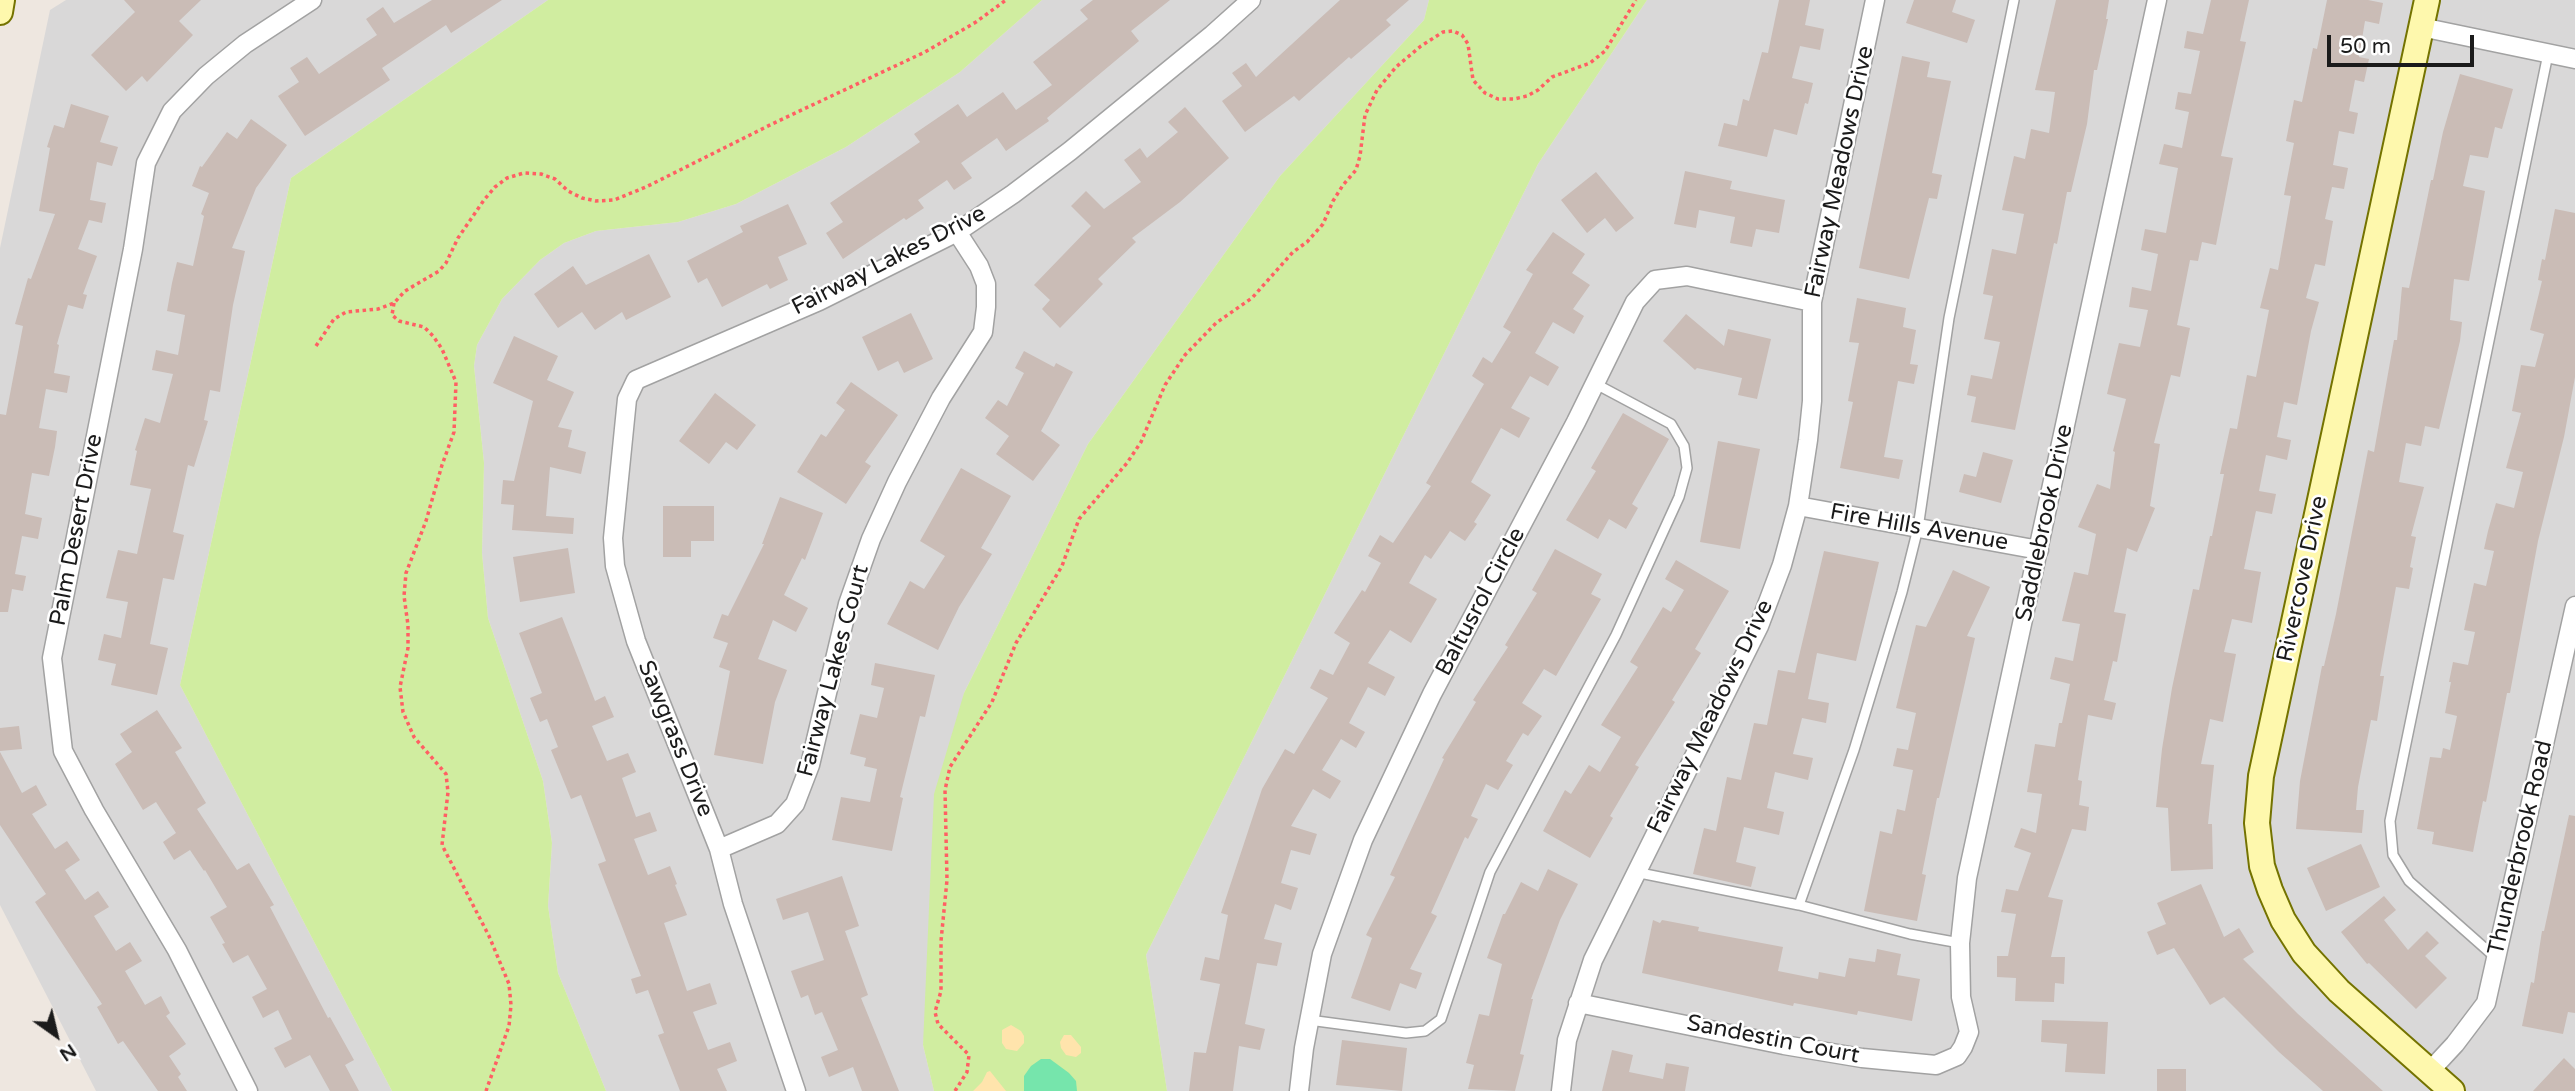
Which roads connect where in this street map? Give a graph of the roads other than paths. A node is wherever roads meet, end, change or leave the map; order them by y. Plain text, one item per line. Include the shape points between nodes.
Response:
1 (2, 0) edge
2 (312, 0) edge
3 (1251, 0) edge
4 (1875, 0) edge
5 (2014, 0) edge
6 (2157, 0) edge
7 (2427, 0) edge
8 (0, 12) edge
9 (2421, 27) junction
10 (2548, 54) junction
11 (2575, 59) edge
12 (957, 232) junction
13 (1812, 302) junction
14 (636, 380) joint
15 (1594, 383) junction
16 (1798, 506) junction
17 (1918, 528) junction
18 (2039, 550) junction
19 (2575, 606) edge
20 (719, 849) junction
21 (1635, 872) junction
22 (1800, 905) junction
23 (1960, 943) junction
24 (2496, 958) junction
25 (1578, 1003) junction
26 (1308, 1020) junction
27 (1963, 1047) joint
28 (2429, 1072) junction
29 (247, 1091) edge
30 (796, 1091) edge
31 (1299, 1091) edge
32 (1561, 1091) edge
33 (2452, 1091) edge

1 - 8 street
2 - 29 street, Palm Desert Drive via 206,76 172,111 146,163 52,658 63,751 177,950
3 - 12 street, Fairway Lakes Drive via 1070,151
4 - 13 street, Fairway Meadows Drive
5 - 17 lane via 1949,318
6 - 18 street, Saddlebrook Drive
7 - 9 street, Rivercove Drive
9 - 10 street
9 - 28 street, Rivercove Drive via 2261,776 2257,823 2270,890 2304,953
10 - 11 street
10 - 24 lane via 2390,821 2393,855 2409,881
12 - 14 street, Fairway Lakes Drive via 819,301
12 - 20 street, Fairway Lakes Court via 986,284 983,332 941,398 872,539 848,604 810,765 795,804 777,824
13 - 15 street, Baltusrol Circle via 1687,276 1655,280 1635,302
13 - 16 street, Fairway Meadows Drive via 1812,401
14 - 20 street, Sawgrass Drive via 627,399 613,538 615,566 636,640
15 - 26 street, Baltusrol Circle via 1432,694 1368,828 1331,925
15 - 26 lane via 1671,424 1684,446 1687,468 1673,510 1616,635 1490,872 1441,1019 1425,1031 1406,1033
16 - 17 street, Fire Hills Avenue
16 - 21 street, Fairway Meadows Drive via 1759,626
17 - 18 street, Fire Hills Avenue
17 - 22 lane via 1858,737
18 - 23 street, Saddlebrook Drive via 1968,878
19 - 24 street, Thunderbrook Road
20 - 30 street, Sawgrass Drive
21 - 22 lane
21 - 25 street, Fairway Meadows Drive
22 - 23 lane
23 - 27 street, Saddlebrook Drive via 1961,997 1969,1032
24 - 28 street, Thunderbrook Road via 2486,1003
25 - 27 street, Sandestin Court via 1862,1058 1936,1065 1957,1056
25 - 32 street, Fairway Meadows Drive via 1567,1040
26 - 31 street, Baltusrol Circle
28 - 33 street, Rivercove Drive

